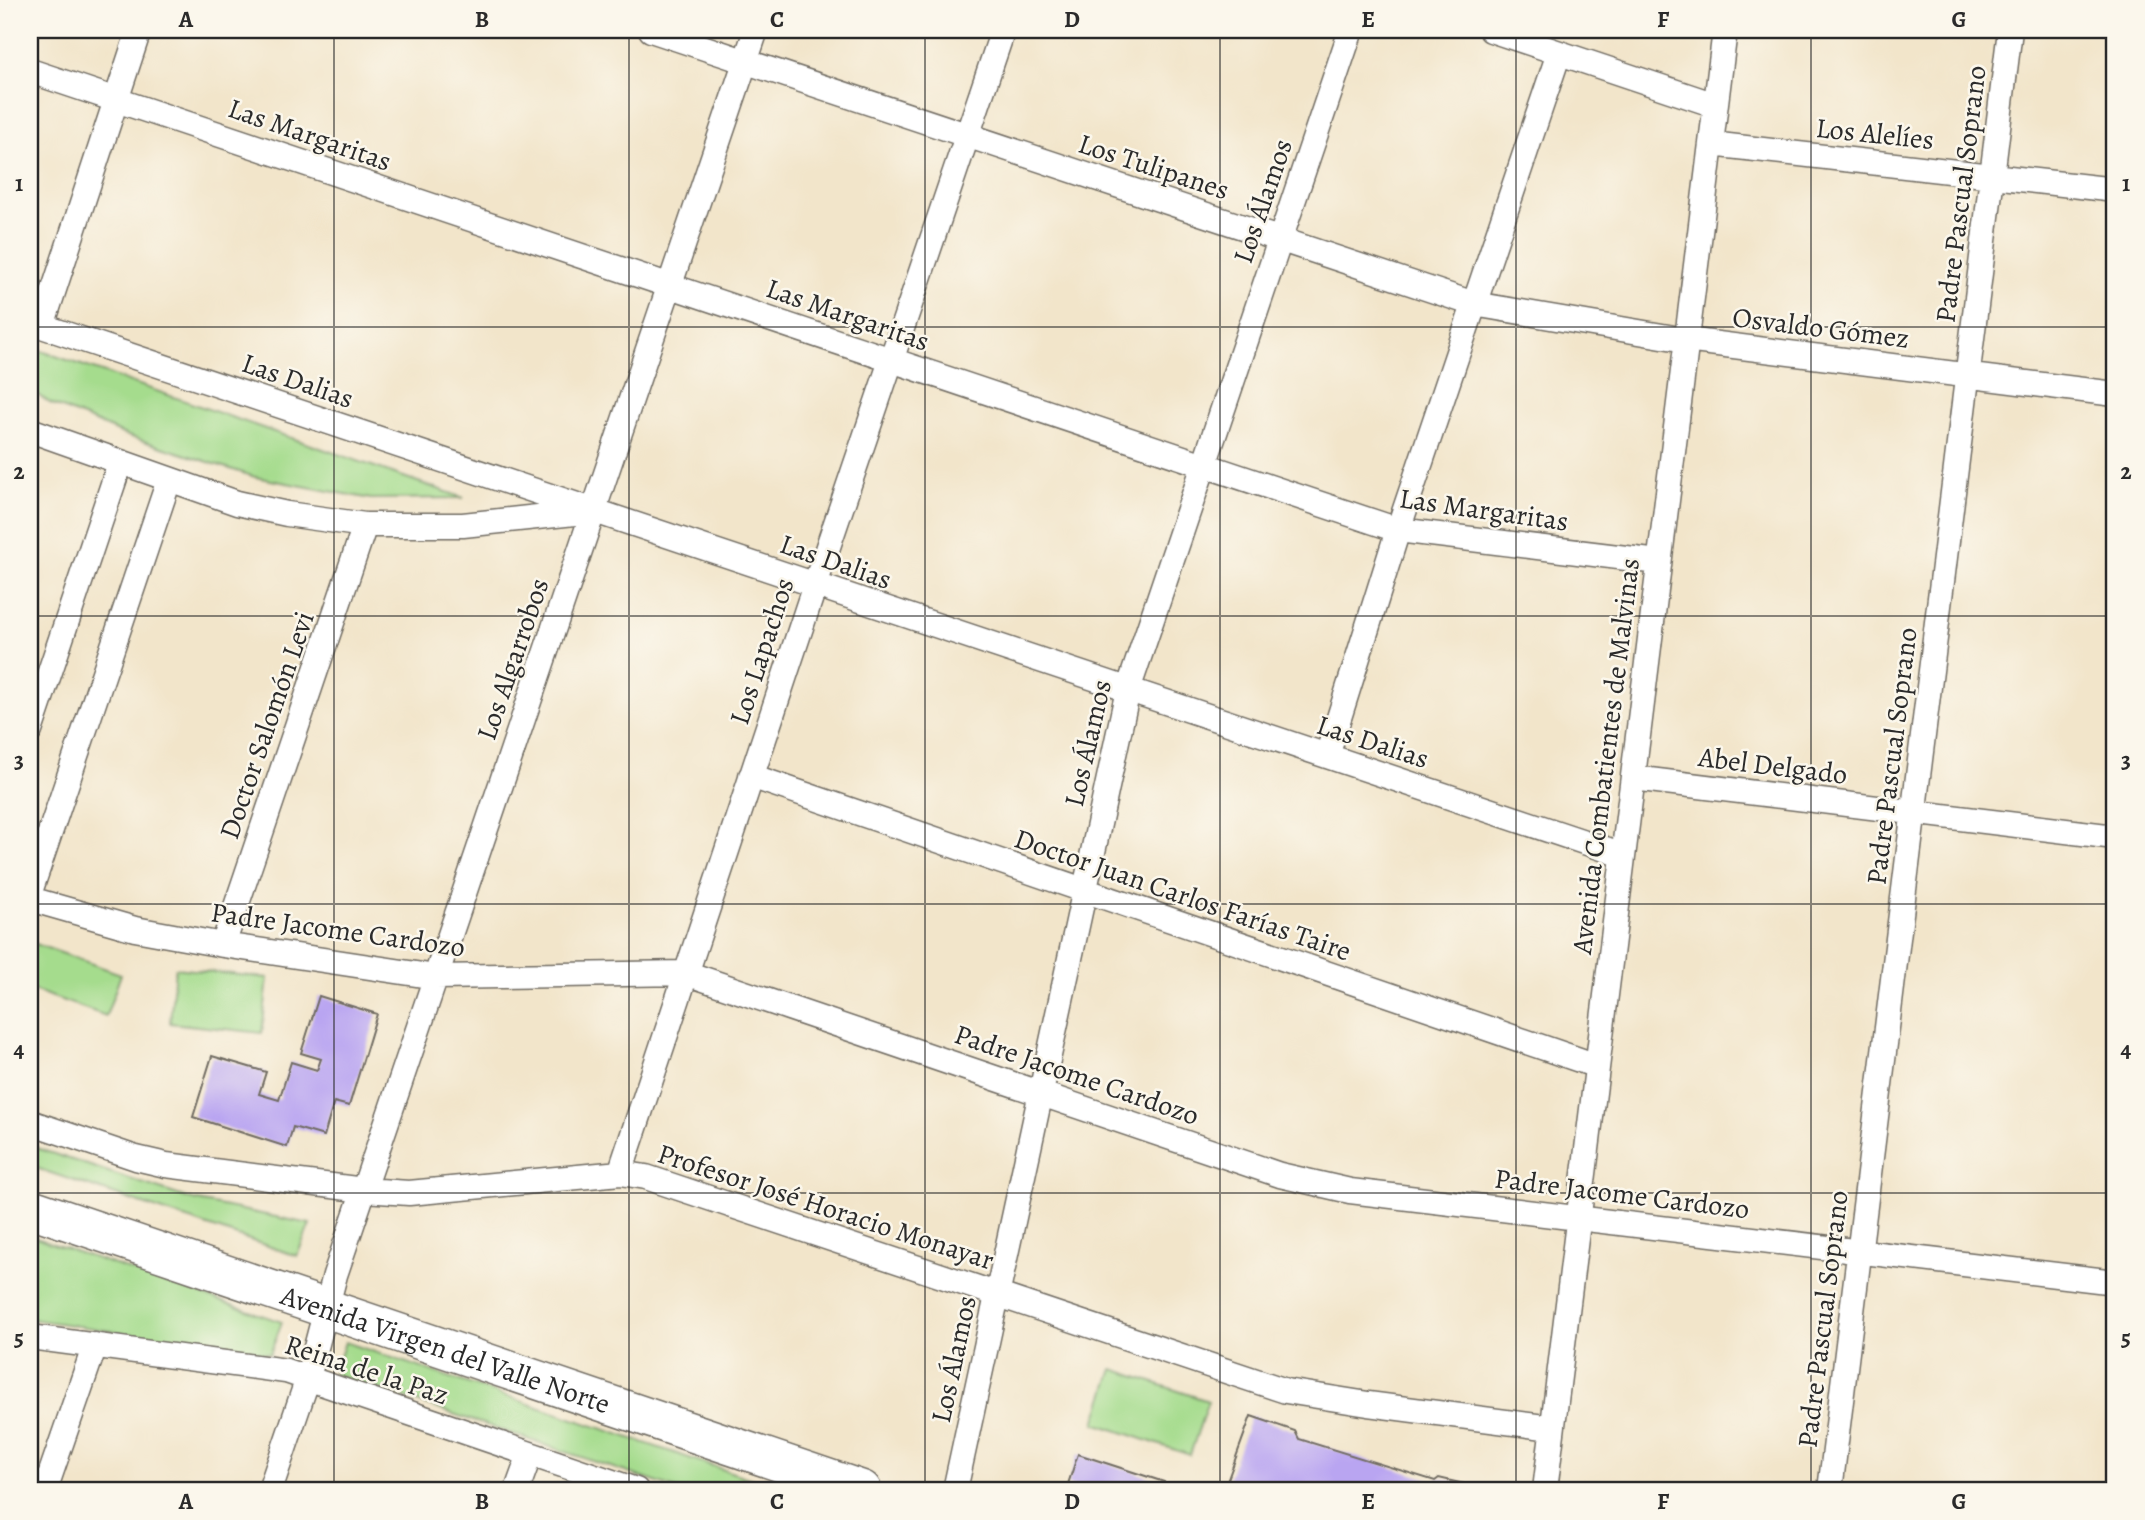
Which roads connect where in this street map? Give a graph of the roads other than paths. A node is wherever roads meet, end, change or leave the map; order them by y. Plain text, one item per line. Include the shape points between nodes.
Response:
1 (139, 30) edge
2 (651, 30) edge
3 (756, 30) edge
4 (1003, 30) edge
5 (1351, 30) edge
6 (1491, 30) edge
7 (1725, 30) edge
8 (2010, 30) edge
9 (1559, 52) junction
10 (745, 61) junction
11 (30, 71) edge
12 (116, 100) junction
13 (1716, 105) junction
14 (967, 135) junction
15 (1711, 145) junction
16 (1992, 175) junction
17 (2115, 190) edge
18 (1280, 239) junction
19 (670, 286) junction
20 (1474, 304) junction
21 (36, 323) edge
22 (1686, 341) junction
23 (891, 360) junction
24 (1968, 376) junction
25 (2115, 394) edge
26 (30, 430) edge
27 (120, 463) junction
28 (1204, 465) junction
29 (169, 480) junction
30 (593, 511) junction
31 (366, 525) junction
32 (1398, 530) junction
33 (1659, 562) junction
34 (815, 585) junction
35 (1128, 690) junction
36 (30, 731) edge
37 (1326, 757) junction
38 (751, 776) junction
39 (1633, 778) junction
40 (1914, 812) junction
41 (2115, 837) edge
42 (1623, 855) junction
43 (30, 892) edge
44 (1084, 892) junction
45 (30, 899) edge
46 (223, 945) junction
47 (686, 973) junction
48 (436, 977) junction
49 (1597, 1066) junction
50 (1041, 1093) junction
51 (30, 1122) edge
52 (620, 1173) junction
53 (364, 1190) junction
54 (30, 1208) edge
55 (1578, 1217) junction
56 (1860, 1251) junction
57 (2115, 1282) edge
58 (997, 1294) junction
59 (325, 1308) junction
60 (30, 1337) edge
61 (94, 1345) junction
62 (309, 1378) junction
63 (1552, 1428) junction
64 (530, 1454) junction
65 (45, 1490) edge
66 (270, 1490) edge
67 (517, 1490) edge
68 (636, 1490) edge
69 (862, 1490) edge
70 (955, 1490) edge
71 (1545, 1490) edge
72 (1830, 1490) edge

1 - 12 street
2 - 10 street, Los Tulipanes
3 - 10 street, Los Algarrobos
4 - 14 street, Los Lapachos
5 - 18 street, Los Álamos
6 - 9 street
7 - 13 street, Avenida Combatientes de Malvinas
8 - 16 street, Padre Pascual Soprano
9 - 13 street
9 - 20 street
10 - 14 street, Los Tulipanes
10 - 19 street, Los Algarrobos
11 - 12 street, Las Margaritas
12 - 19 street, Las Margaritas
12 - 21 street
13 - 15 street, Avenida Combatientes de Malvinas
14 - 18 street, Los Tulipanes
14 - 23 street, Los Lapachos
15 - 16 street, Los Alelíes
15 - 22 street, Avenida Combatientes de Malvinas
16 - 17 street, Los Alelíes
16 - 24 street, Padre Pascual Soprano
18 - 20 street, Los Tulipanes
18 - 28 street, Los Álamos
19 - 23 street, Las Margaritas
19 - 30 street, Los Algarrobos
20 - 22 street, Los Tulipanes
20 - 32 street
21 - 30 street, Las Dalias
22 - 24 street, Osvaldo Gómez
22 - 33 street, Avenida Combatientes de Malvinas
23 - 28 street, Las Margaritas
23 - 34 street, Los Lapachos
24 - 25 street, Osvaldo Gómez
24 - 40 street, Padre Pascual Soprano
26 - 27 street
27 - 29 street
27 - 36 street
28 - 32 street, Las Margaritas
28 - 35 street, Los Álamos
29 - 31 street via 237,503
29 - 43 street
30 - 31 street via 463,525
30 - 34 street, Las Dalias
30 - 48 street, Los Algarrobos
31 - 46 street, Doctor Salomón Levi
32 - 33 street, Las Margaritas
32 - 37 street
33 - 39 street, Avenida Combatientes de Malvinas
34 - 35 street, Las Dalias
34 - 38 street, Los Lapachos
35 - 37 street, Las Dalias
35 - 44 street, Los Álamos
37 - 42 street, Las Dalias
38 - 44 street, Doctor Juan Carlos Farías Taire
38 - 47 street, Los Lapachos
39 - 40 street, Abel Delgado
39 - 42 street, Avenida Combatientes de Malvinas
40 - 41 street, Abel Delgado
40 - 56 street, Padre Pascual Soprano
42 - 49 street, Avenida Combatientes de Malvinas
44 - 49 street, Doctor Juan Carlos Farías Taire
44 - 50 street, Los Álamos
45 - 46 street, Padre Jacome Cardozo via 135,929
46 - 48 street, Padre Jacome Cardozo
47 - 48 street, Padre Jacome Cardozo
47 - 50 street, Padre Jacome Cardozo
47 - 52 street, Los Lapachos
48 - 53 street, Los Algarrobos
49 - 55 street, Avenida Combatientes de Malvinas
50 - 55 street, Padre Jacome Cardozo via 1280,1175 1350,1191
50 - 58 street, Los Álamos
51 - 53 street, Profesor José Horacio Monayar via 166,1165
52 - 53 street, Profesor José Horacio Monayar via 410,1193
52 - 58 street, Profesor José Horacio Monayar via 646,1177
53 - 59 street, Los Algarrobos
54 - 59 main road, Avenida Virgen del Valle Norte
55 - 56 street, Padre Jacome Cardozo
55 - 63 street, Avenida Combatientes de Malvinas
56 - 57 street, Padre Jacome Cardozo
56 - 72 street, Padre Pascual Soprano
58 - 63 street, Profesor José Horacio Monayar via 1286,1391
58 - 70 street, Los Álamos
59 - 62 street, Los Algarrobos
59 - 69 main road, Avenida Virgen del Valle Norte
60 - 61 street, Reina de la Paz
61 - 62 street, Reina de la Paz
61 - 65 street
62 - 64 street, Reina de la Paz
62 - 66 street, Los Algarrobos
63 - 71 street, Avenida Combatientes de Malvinas
64 - 67 street
64 - 68 street, Reina de la Paz

